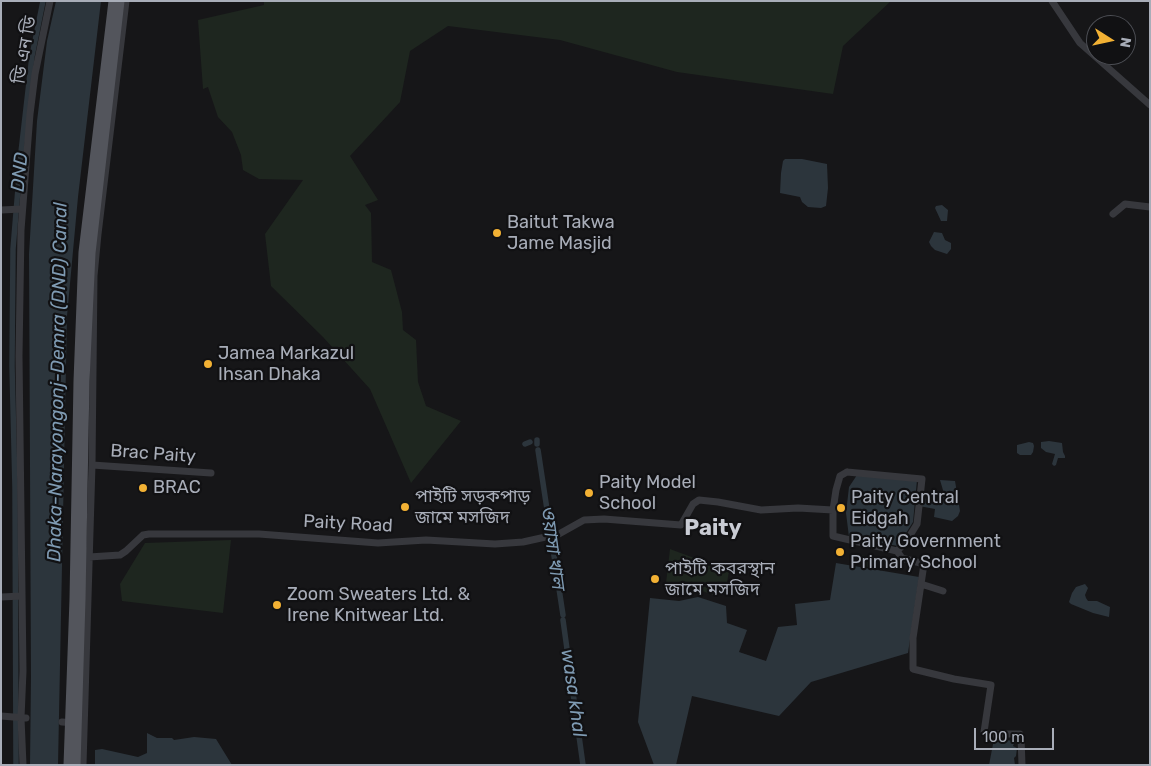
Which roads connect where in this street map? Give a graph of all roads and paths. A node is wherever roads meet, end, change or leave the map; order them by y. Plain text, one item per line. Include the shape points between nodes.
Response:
1 (50, 1) edge
2 (113, 1) edge
3 (120, 1) edge
4 (126, 1) edge
5 (1052, 1) edge
6 (1150, 105) edge
7 (1150, 207) edge
8 (22, 209) junction
9 (1, 210) edge
10 (1113, 214) dead end
11 (92, 465) junction
12 (211, 473) dead end
13 (833, 510) junction
14 (897, 551) junction
15 (89, 557) junction
16 (921, 584) junction
17 (942, 591) dead end
18 (22, 596) junction
19 (1, 597) edge
20 (1, 716) edge
21 (24, 718) junction
22 (62, 722) dead end
23 (85, 724) junction
24 (23, 765) edge
25 (68, 765) edge
26 (76, 765) edge
27 (83, 765) edge
28 (1022, 765) edge

1 - 8 street, ডি এন ডি via 34,74
2 - 25 main road via 84,252
3 - 26 main road via 91,253
4 - 11 street via 94,276
5 - 6 street via 1080,44
7 - 10 street via 1125,204
8 - 9 street
8 - 18 street, ডি এন ডি via 19,356
11 - 12 street, Brac Paity
11 - 15 street
13 - 14 street via 833,536
13 - 14 street via 840,476 846,472 922,478 917,524
13 - 15 street, Paity Road via 761,510 699,500 693,504 681,525 590,519 559,534 495,544 426,540 378,544 259,534 149,534 143,535 120,555
14 - 16 street via 902,558 924,564
15 - 23 street
16 - 17 street
16 - 28 street via 913,638 913,669 991,685 984,732 1020,734
18 - 19 street
18 - 21 street, ডি এন ডি
20 - 21 street
21 - 24 street, ডি এন ডি
22 - 23 street
23 - 27 street

